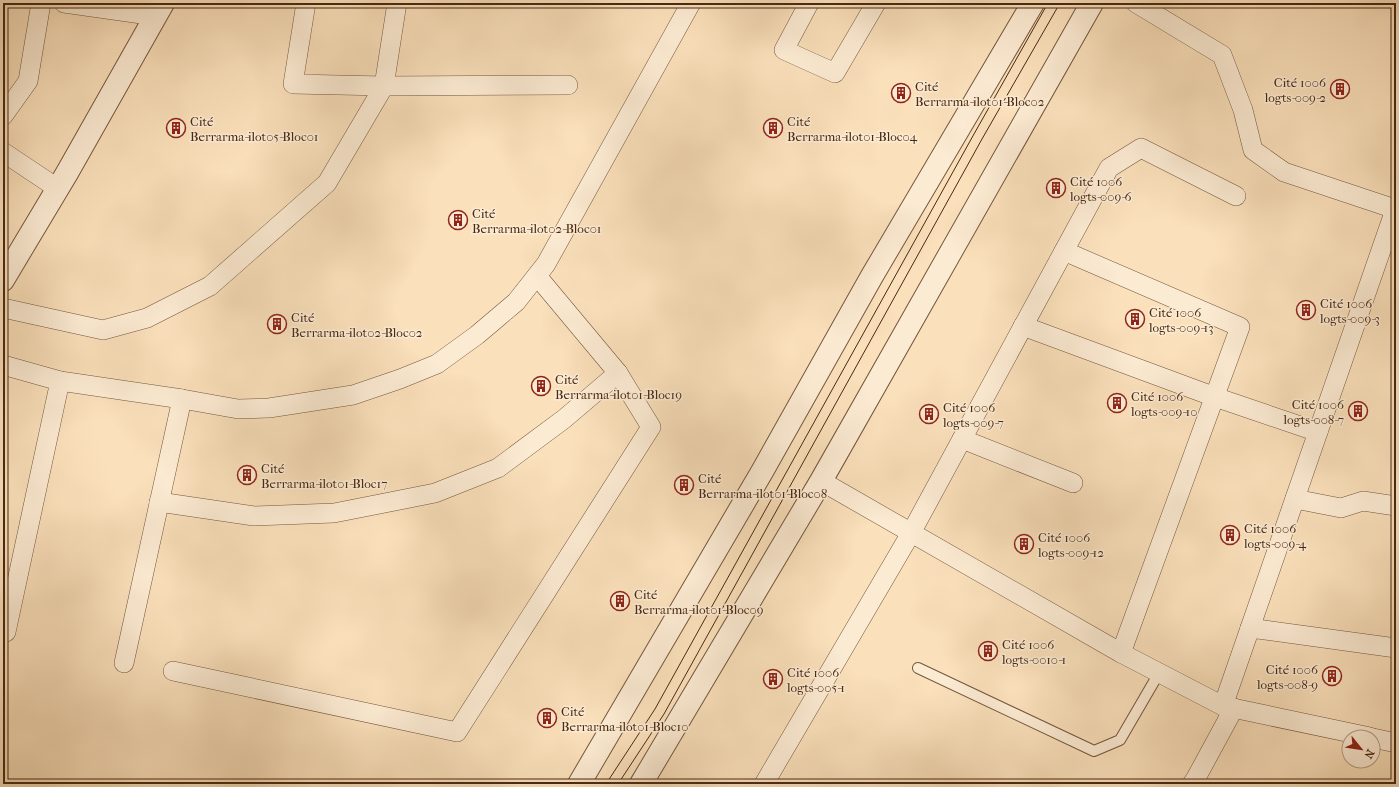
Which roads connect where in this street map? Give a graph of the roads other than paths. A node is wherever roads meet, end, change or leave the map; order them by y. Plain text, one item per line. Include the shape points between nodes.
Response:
1 (41, 3) edge
2 (64, 3) edge
3 (306, 3) edge
4 (397, 3) edge
5 (691, 3) edge
6 (808, 3) edge
7 (876, 3) edge
8 (1033, 3) edge
9 (1092, 3) edge
10 (1136, 3) edge
11 (160, 9) edge
12 (568, 85) dead end
13 (384, 86) junction
14 (3, 116) edge
15 (3, 152) edge
16 (57, 188) junction
17 (1236, 196) dead end
18 (1396, 208) edge
19 (1390, 244) edge
20 (1064, 251) junction
21 (537, 276) junction
22 (3, 280) edge
23 (3, 308) edge
24 (1023, 326) junction
25 (3, 365) edge
26 (618, 373) junction
27 (60, 381) junction
28 (1215, 397) junction
29 (182, 399) junction
30 (1318, 432) junction
31 (962, 439) junction
32 (821, 481) junction
33 (1073, 483) dead end
34 (1295, 499) junction
35 (159, 502) junction
36 (1396, 506) edge
37 (911, 533) junction
38 (1250, 628) junction
39 (3, 631) edge
40 (1396, 648) edge
41 (1121, 653) junction
42 (124, 663) dead end
43 (918, 668) dead end
44 (173, 670) dead end
45 (1159, 673) junction
46 (1228, 707) junction
47 (1341, 731) edge
48 (1381, 740) edge
49 (1396, 743) edge
50 (1198, 782) edge
51 (579, 784) edge
52 (641, 784) edge
53 (764, 784) edge

1 - 14 street via 28,81
2 - 11 street
3 - 13 street via 293,84
4 - 13 street
5 - 21 street
6 - 7 street via 784,50 835,73
8 - 51 street
9 - 32 street
10 - 18 street via 1222,55 1243,110 1253,150 1284,172
11 - 16 street
12 - 13 street
13 - 23 street via 327,183 210,286 147,318 103,330
15 - 16 street
16 - 22 street
17 - 20 street via 1142,148 1109,168
18 - 19 street
19 - 30 street
20 - 24 street
20 - 28 street via 1240,327
21 - 26 street
21 - 29 street via 516,302 477,335 438,364 400,379 353,395 270,408 238,409
24 - 28 street
24 - 31 street
25 - 27 street
26 - 35 street via 564,419 498,468 435,493 334,513 254,516
26 - 44 street via 651,427 457,732
27 - 29 street
27 - 39 street via 6,632
28 - 30 street
28 - 41 street
29 - 35 street
30 - 34 street
31 - 33 street
31 - 37 street
32 - 37 street
32 - 52 street
34 - 36 street via 1341,508 1363,501
34 - 38 street
35 - 42 street
37 - 41 street
37 - 53 street
38 - 40 street
38 - 46 street
41 - 45 street
43 - 45 lane via 1094,751 1120,740
45 - 46 street
46 - 47 street
46 - 50 street
48 - 49 street

